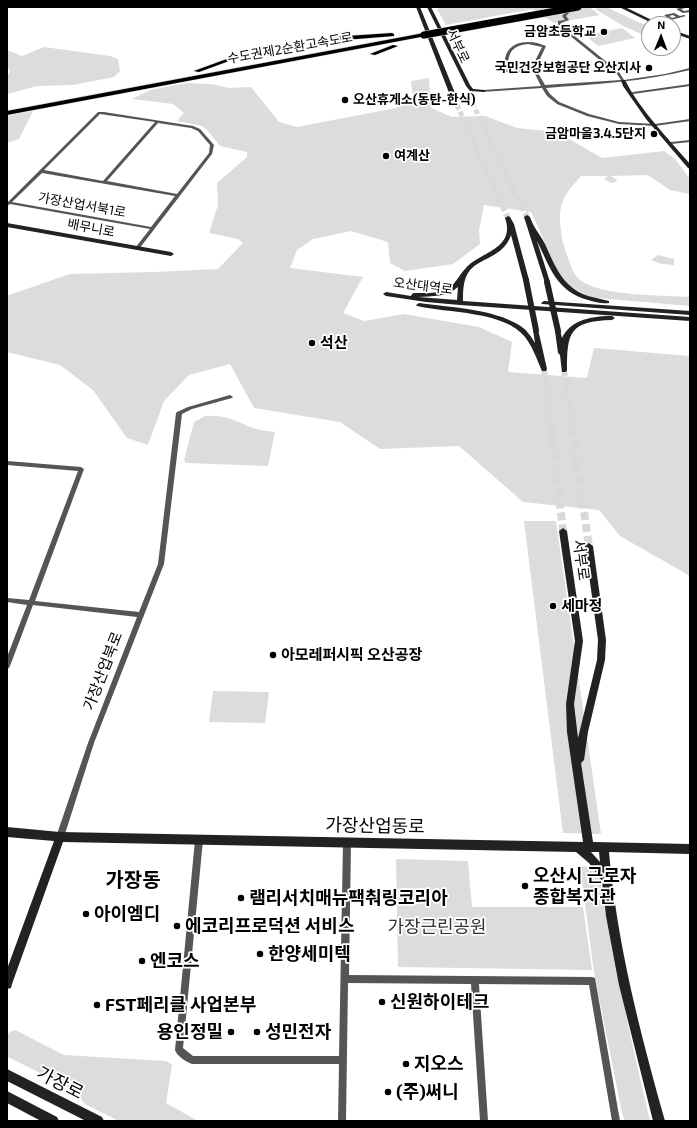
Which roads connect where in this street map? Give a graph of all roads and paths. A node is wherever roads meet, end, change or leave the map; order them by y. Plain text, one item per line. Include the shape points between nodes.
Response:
1 (418, 7) edge
2 (425, 7) edge
3 (429, 7) edge
4 (578, 7) edge
5 (615, 7) edge
6 (621, 7) edge
7 (689, 8) edge
8 (565, 10) edge
9 (645, 16) edge
10 (681, 17) edge
11 (641, 20) edge
12 (423, 35) junction
13 (332, 39) dead end
14 (373, 54) dead end
15 (236, 57) dead end
16 (690, 69) edge
17 (536, 71) junction
18 (247, 73) dead end
19 (623, 81) junction
20 (690, 85) edge
21 (544, 86) junction
22 (117, 90) junction
23 (483, 91) joint
24 (633, 92) junction
25 (469, 96) tunnel mouth
26 (454, 98) tunnel mouth
27 (7, 112) edge
28 (690, 120) edge
29 (158, 121) junction
30 (655, 124) junction
31 (690, 141) edge
32 (671, 143) junction
33 (690, 167) edge
34 (40, 171) junction
35 (104, 182) junction
36 (178, 195) junction
37 (8, 204) edge
38 (527, 217) tunnel mouth
39 (7, 225) edge
40 (530, 226) junction
41 (152, 228) junction
42 (137, 248) junction
43 (171, 254) dead end
44 (464, 275) junction
45 (386, 294) junction
46 (407, 295) junction
47 (460, 300) junction
48 (690, 309) edge
49 (690, 313) edge
50 (690, 319) edge
51 (690, 324) edge
52 (542, 362) junction
53 (544, 369) tunnel mouth
54 (230, 397) dead end
55 (7, 463) edge
56 (563, 531) tunnel mouth
57 (589, 546) tunnel mouth
58 (7, 600) edge
59 (31, 602) junction
60 (142, 615) junction
61 (7, 666) edge
62 (579, 784) junction
63 (7, 832) edge
64 (60, 837) junction
65 (199, 840) junction
66 (347, 842) junction
67 (577, 847) junction
68 (588, 847) junction
69 (604, 847) junction
70 (690, 849) edge
71 (606, 880) junction
72 (345, 979) junction
73 (475, 980) junction
74 (7, 984) edge
75 (343, 1060) junction
76 (7, 1075) edge
77 (7, 1097) edge
78 (53, 1121) edge
79 (98, 1121) edge
80 (342, 1121) edge
81 (484, 1121) edge
82 (616, 1121) edge
83 (659, 1121) edge

1 - 26 main road, 서부로
2 - 25 main road, 서부로
3 - 23 main road via 468,86 475,91
4 - 12 highway, bridge
5 - 11 main road
6 - 9 main road
7 - 10 street
8 - 12 highway, 수도권제2순환고속도로, bridge
8 - 19 street via 564,16 567,20 558,24 618,73
12 - 13 highway
12 - 14 highway
12 - 22 highway, 수도권제2순환고속도로
15 - 22 highway via 190,73
16 - 19 street
17 - 17 street via 537,61 544,46 525,43 511,47 506,71
17 - 21 street
18 - 22 highway
19 - 21 street
19 - 24 main road
19 - 30 main road via 642,110
20 - 24 street
21 - 23 street
21 - 30 street via 553,100 579,112 618,123
22 - 27 highway, 수도권제2순환고속도로
24 - 30 main road
28 - 30 street
29 - 34 street, 가장산업서북1로 via 99,113
29 - 35 street, 가장산업서북1로
29 - 36 street, 가장산업서북1로 via 199,130 212,145 212,153
30 - 32 main road
31 - 32 street
32 - 33 main road
34 - 35 street, 가장산업서북1로
34 - 37 street, 가장산업서북1로
35 - 36 street, 가장산업서북1로
36 - 41 street, 가장산업서북1로
37 - 41 street, 가장산업서북1로
38 - 40 main road
39 - 42 main road, 배무니로
40 - 48 main road via 539,237 555,276 577,294 608,302
40 - 51 main road, bridge via 547,282 564,370 566,336 571,330 590,320 605,318
41 - 42 street, 가장산업서북1로
42 - 43 main road, 배무니로
44 - 46 main road via 454,289 444,293
44 - 47 main road
44 - 52 main road, bridge via 470,267 499,250 506,241 509,221 526,280
45 - 46 main road, 오산대역로
45 - 47 main road, 오산대역로 via 426,300
45 - 52 main road via 416,304 489,316 514,324 525,333
46 - 47 main road, 오산대역로
47 - 49 main road, 오산대역로
47 - 50 main road, 오산대역로
52 - 53 main road
54 - 60 street, 가장산업북로 via 179,413 161,564
55 - 59 street via 81,469
56 - 62 main road, 서부로 via 579,641 570,704
57 - 62 main road, 서부로 via 602,640 602,660 579,752
58 - 59 street
59 - 60 street
59 - 61 street
60 - 64 street, 가장산업북로 via 91,743
62 - 68 main road
63 - 64 main road, 가장산업동로
64 - 65 main road, 가장산업동로
64 - 74 main road, 가장산업북로
65 - 66 main road, 가장산업동로
65 - 75 street via 179,1050 192,1060
66 - 67 main road, 가장산업동로
66 - 72 street
67 - 68 main road, 가장산업동로
67 - 71 main road via 597,863
68 - 69 main road, 가장산업동로
69 - 70 main road, 가장산업동로
69 - 71 main road
71 - 83 main road via 633,1026
72 - 73 street
72 - 75 street
73 - 81 street
73 - 82 street via 592,981
75 - 80 street
76 - 79 main road, 가장로
77 - 78 main road

